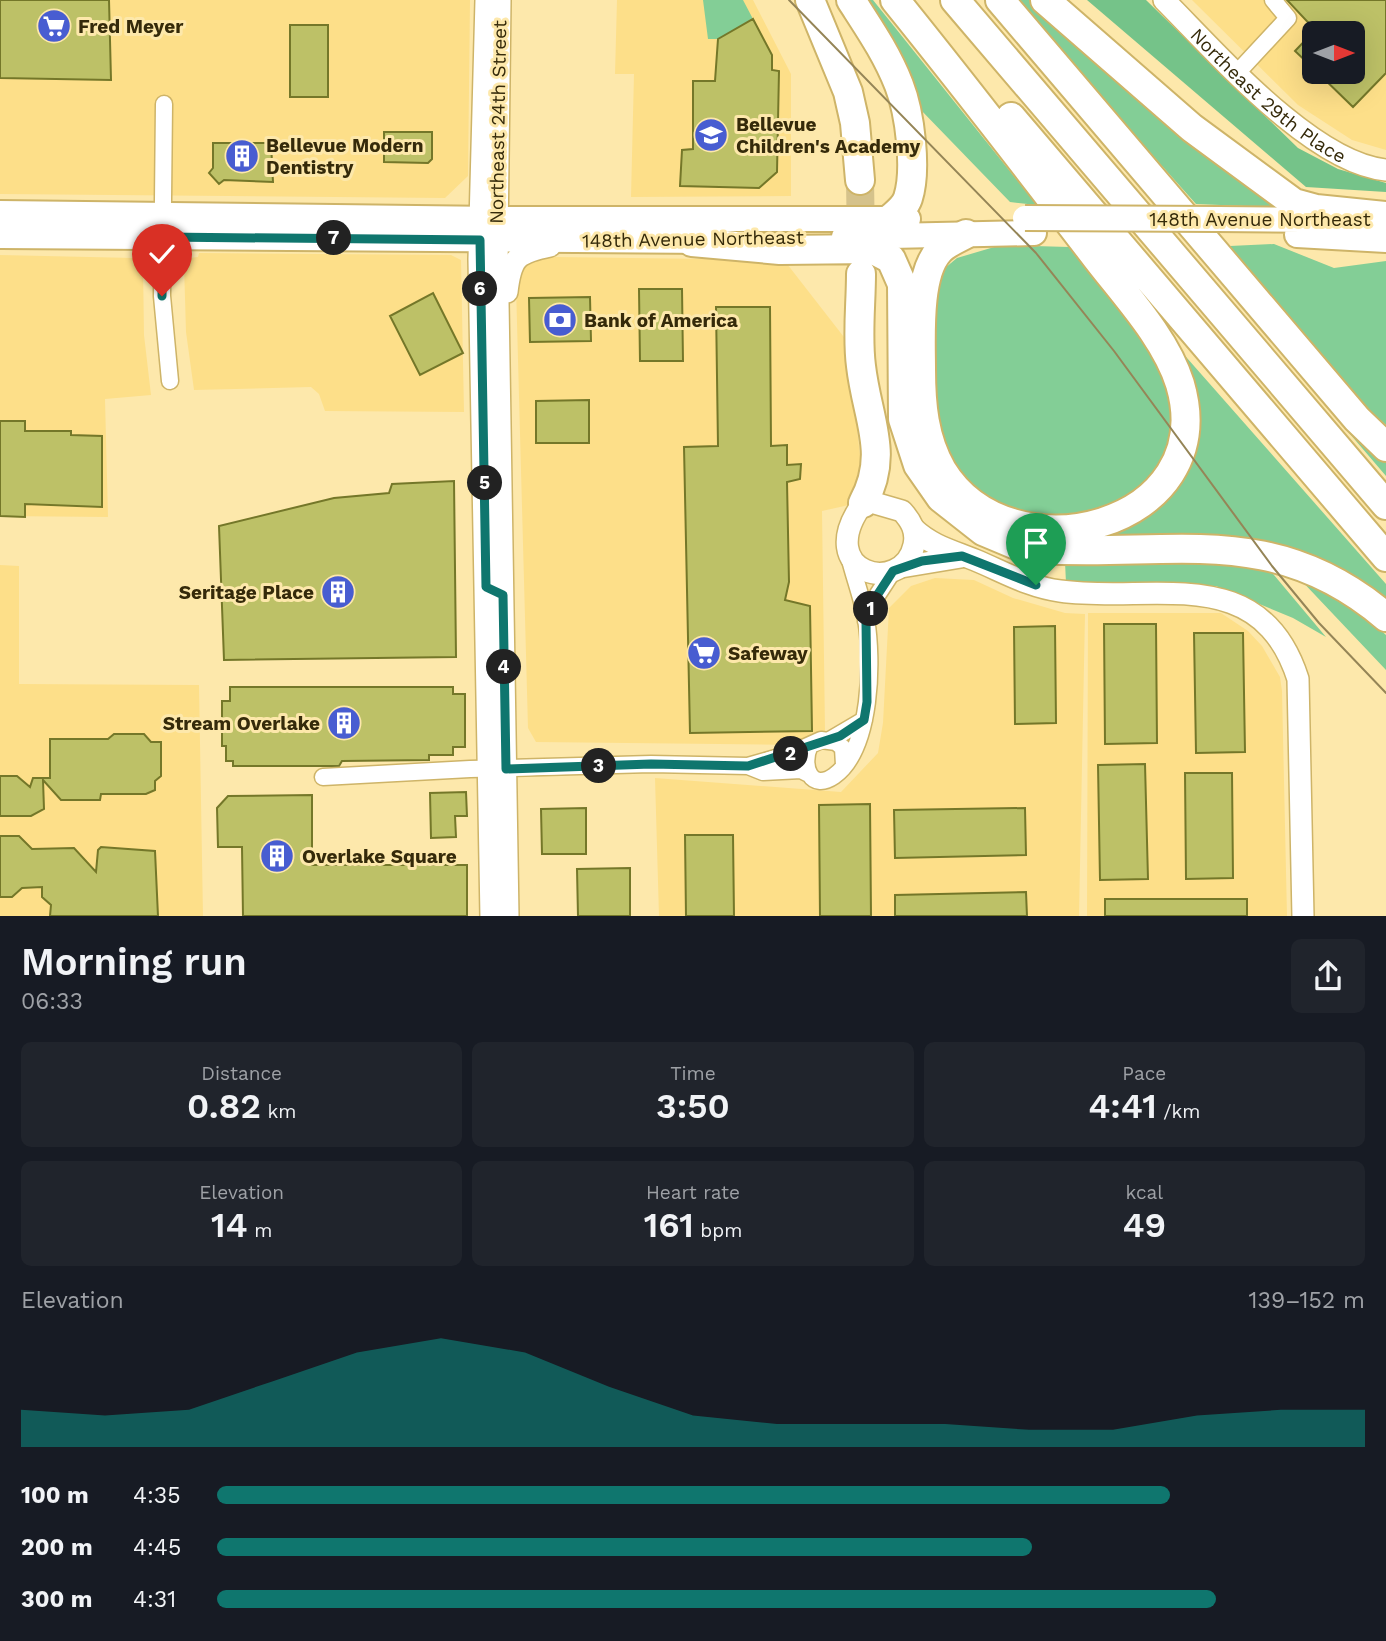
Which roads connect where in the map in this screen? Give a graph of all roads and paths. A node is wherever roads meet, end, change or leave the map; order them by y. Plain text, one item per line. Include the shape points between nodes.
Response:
1 (486, 0) edge
2 (500, 0) edge
3 (810, 0) edge
4 (851, 0) edge
5 (895, 0) edge
6 (911, 0) edge
7 (956, 0) edge
8 (1000, 0) edge
9 (1045, 0) edge
10 (1164, 0) edge
11 (1273, 0) edge
12 (1237, 73) junction
13 (163, 104) dead end
14 (490, 121) junction
15 (1386, 170) edge
16 (860, 180) tunnel mouth
17 (0, 214) edge
18 (891, 218) junction
19 (1386, 218) edge
20 (163, 226) junction
21 (1030, 226) junction
22 (1222, 226) junction
23 (488, 229) junction
24 (966, 233) junction
25 (0, 236) edge
26 (1386, 240) edge
27 (573, 241) junction
28 (692, 242) junction
29 (861, 274) tunnel mouth
30 (499, 360) junction
31 (170, 381) dead end
32 (1386, 447) edge
33 (863, 503) junction
34 (1386, 505) edge
35 (914, 530) junction
36 (847, 551) junction
37 (962, 556) junction
38 (1386, 557) edge
39 (897, 569) junction
40 (495, 591) junction
41 (1386, 617) edge
42 (866, 621) junction
43 (864, 720) junction
44 (830, 740) junction
45 (810, 745) junction
46 (844, 765) junction
47 (748, 766) junction
48 (498, 769) junction
49 (809, 774) junction
50 (323, 777) dead end
51 (491, 916) edge
52 (508, 916) edge
53 (1303, 916) edge

1 - 14 main road, Northeast 24th Street
2 - 14 main road, Northeast 24th Street
3 - 16 highway via 848,92
4 - 18 highway via 887,56 901,88 910,136 908,200
5 - 24 highway via 1104,268 1175,372 1185,415 1179,452 1163,484 1124,515 1076,528 1019,525 978,505 943,472 923,411 922,309 931,262 947,244
6 - 38 highway
7 - 34 highway
8 - 32 highway via 1357,419
9 - 19 highway via 1192,128 1294,203
10 - 12 main road, Northeast 29th Place
11 - 12 street via 1288,18
12 - 15 main road, Northeast 29th Place via 1332,152
13 - 20 street
14 - 23 main road, Northeast 24th Street
17 - 20 main road, 148th Avenue Northeast
18 - 21 main road, 148th Avenue Northeast
18 - 23 main road, 148th Avenue Northeast
19 - 22 main road, 148th Avenue Northeast
20 - 23 main road, 148th Avenue Northeast
20 - 25 main road, 148th Avenue Northeast
20 - 31 street via 163,321
21 - 22 main road, 148th Avenue Northeast, bridge
21 - 24 main road, 148th Avenue Northeast
22 - 26 main road, 148th Avenue Northeast
23 - 27 main road, 148th Avenue Northeast
23 - 30 main road, Northeast 24th Street
23 - 40 main road, Northeast 24th Street
24 - 28 main road, 148th Avenue Northeast
27 - 28 main road, 148th Avenue Northeast
27 - 30 main road via 523,252 515,259 509,273
28 - 41 highway via 780,250 872,249 891,258 902,284 901,405 909,444 941,498 983,531 1039,549 1258,553 1328,575
29 - 33 highway via 861,363 877,457 874,483
30 - 40 main road, Northeast 24th Street
33 - 35 main road via 901,511
33 - 36 main road via 846,528
35 - 37 main road
35 - 39 main road via 913,550
36 - 39 main road via 861,568 882,574
36 - 42 street
37 - 39 main road
37 - 53 main road via 1058,591 1202,593 1256,616 1282,644 1298,679
39 - 42 street via 878,594
40 - 48 main road, Northeast 24th Street
42 - 43 street
43 - 44 street
43 - 46 street via 863,733
44 - 45 street
44 - 46 street via 844,748
45 - 47 street
45 - 49 street via 803,762
46 - 49 street via 827,779
47 - 48 street
47 - 49 street via 763,772 801,770
48 - 50 street
48 - 51 main road, Northeast 24th Street
48 - 52 main road, Northeast 24th Street

